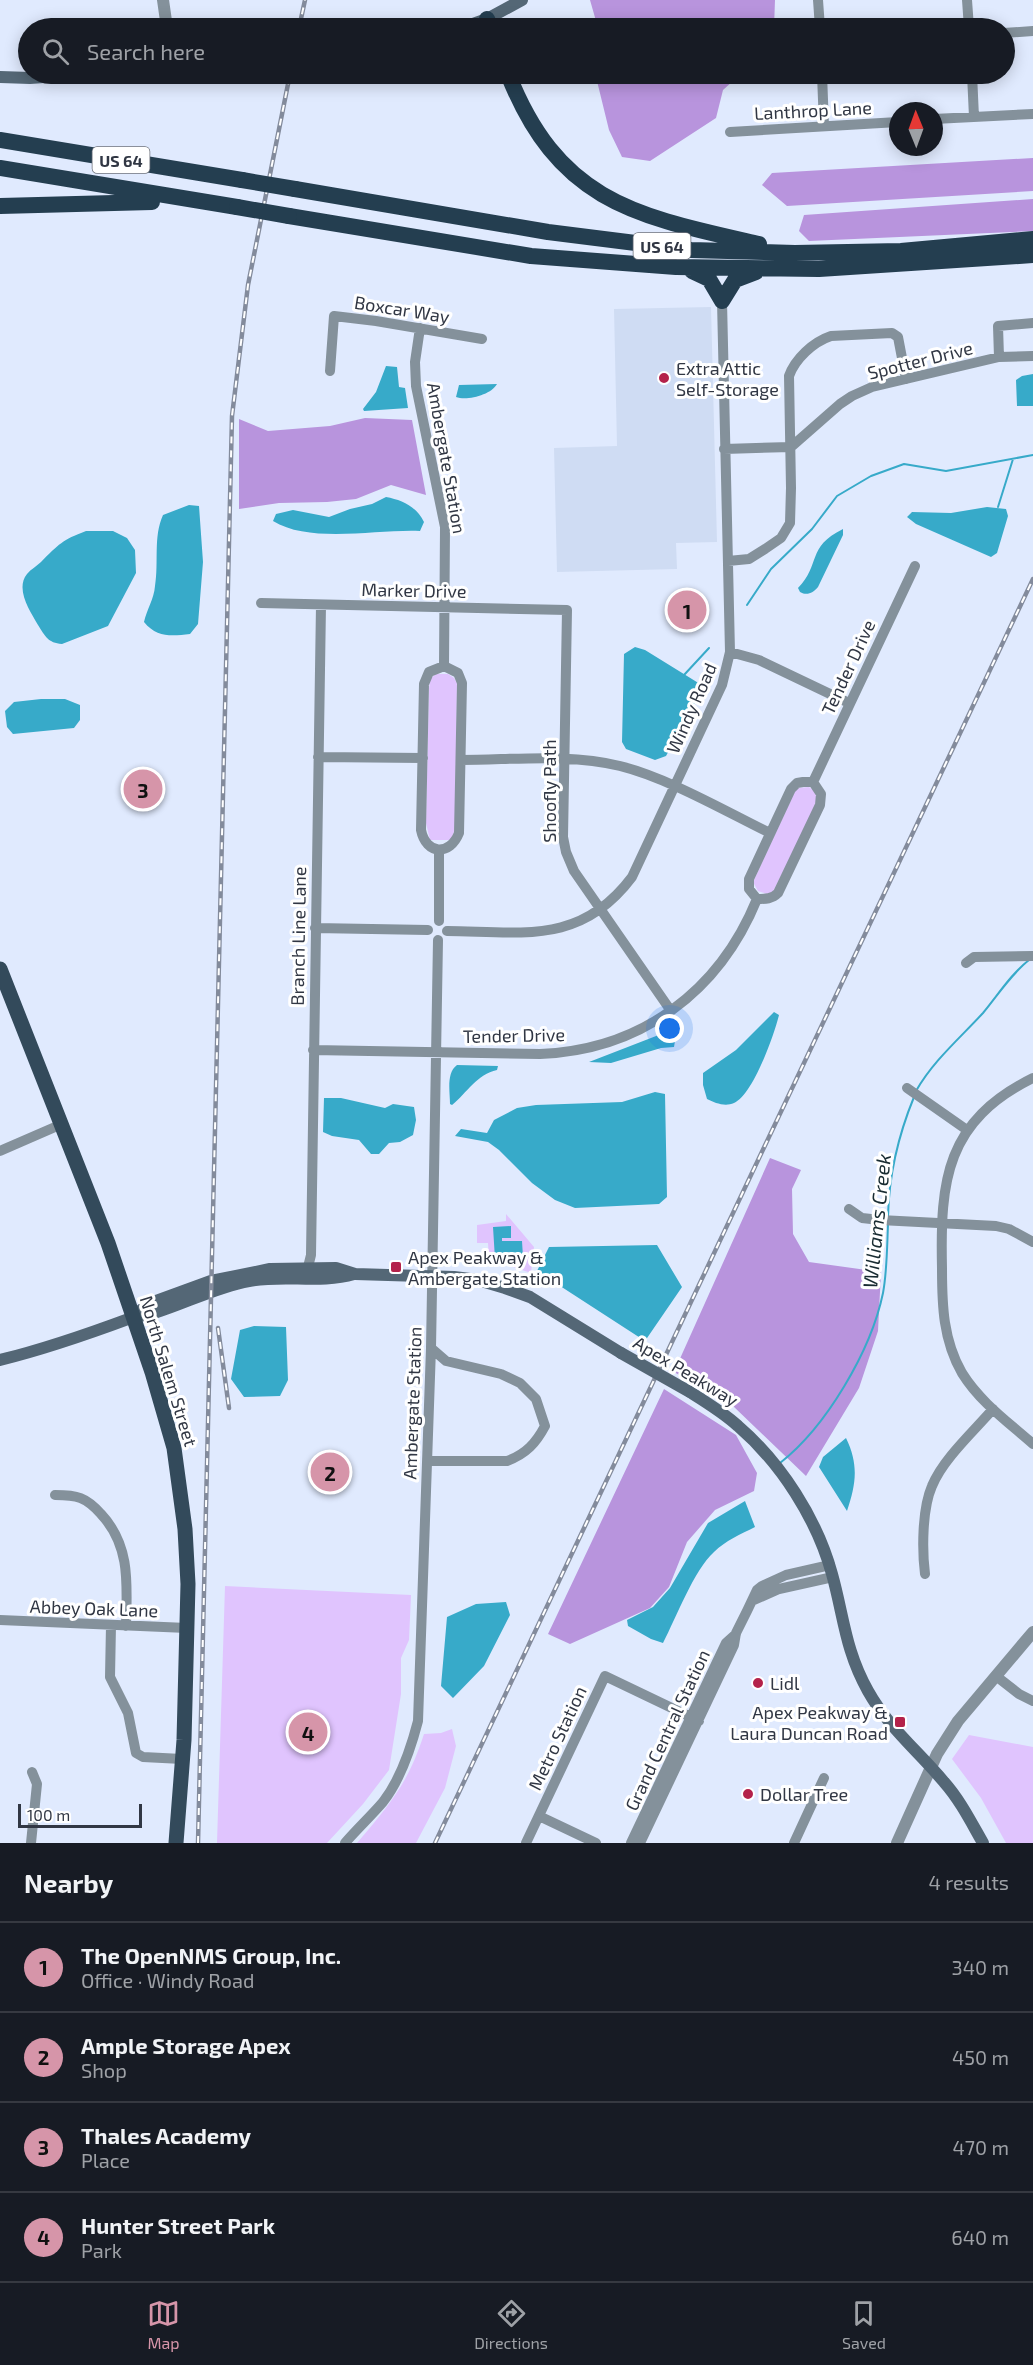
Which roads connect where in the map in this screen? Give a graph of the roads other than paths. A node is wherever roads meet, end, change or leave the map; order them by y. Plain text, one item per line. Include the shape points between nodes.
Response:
1 (163, 0) edge
2 (522, 0) edge
3 (818, 0) edge
4 (967, 0) edge
5 (166, 18) edge
6 (497, 18) edge
7 (819, 18) edge
8 (968, 18) edge
9 (1033, 31) edge
10 (1015, 32) edge
11 (0, 77) edge
12 (18, 78) edge
13 (513, 84) edge
14 (822, 84) edge
15 (972, 84) edge
16 (1033, 114) edge
17 (974, 117) junction
18 (943, 119) edge
19 (889, 122) edge
20 (824, 126) junction
21 (730, 132) dead end
22 (0, 140) edge
23 (0, 168) edge
24 (217, 204) junction
25 (0, 206) edge
26 (1033, 239) edge
27 (795, 253) junction
28 (1033, 255) edge
29 (676, 267) junction
30 (774, 268) junction
31 (722, 301) junction
32 (1033, 323) edge
33 (420, 328) junction
34 (483, 339) dead end
35 (1033, 356) edge
36 (999, 357) junction
37 (330, 371) dead end
38 (906, 379) junction
39 (791, 447) junction
40 (724, 449) junction
41 (728, 561) junction
42 (915, 566) dead end
43 (261, 603) dead end
44 (321, 605) junction
45 (445, 607) junction
46 (567, 609) joint
47 (730, 652) junction
48 (444, 666) junction
49 (849, 703) junction
50 (318, 757) junction
51 (423, 758) junction
52 (461, 760) junction
53 (564, 760) junction
54 (813, 782) junction
55 (674, 787) junction
56 (770, 833) junction
57 (439, 850) junction
58 (757, 899) junction
59 (601, 910) junction
60 (438, 921) junction
61 (315, 928) junction
62 (428, 930) junction
63 (447, 931) junction
64 (438, 940) junction
65 (1033, 956) edge
66 (966, 963) dead end
67 (0, 969) edge
68 (671, 1011) junction
69 (313, 1050) junction
70 (436, 1052) junction
71 (1033, 1078) edge
72 (907, 1088) dead end
73 (62, 1124) junction
74 (967, 1130) junction
75 (0, 1151) edge
76 (849, 1209) dead end
77 (941, 1224) junction
78 (1033, 1242) edge
79 (308, 1267) junction
80 (356, 1274) junction
81 (432, 1276) junction
82 (133, 1317) junction
83 (431, 1348) junction
84 (0, 1360) edge
85 (993, 1409) junction
86 (1033, 1444) edge
87 (428, 1461) junction
88 (55, 1495) dead end
89 (832, 1571) junction
90 (926, 1575) dead end
91 (0, 1620) edge
92 (111, 1625) junction
93 (126, 1626) junction
94 (187, 1629) junction
95 (1033, 1632) edge
96 (996, 1676) junction
97 (1033, 1701) edge
98 (695, 1719) junction
99 (182, 1759) junction
100 (931, 1768) junction
101 (32, 1772) dead end
102 (824, 1778) dead end
103 (539, 1816) junction
104 (31, 1843) edge
105 (177, 1843) edge
106 (345, 1843) edge
107 (526, 1843) edge
108 (596, 1843) edge
109 (631, 1843) edge
110 (640, 1843) edge
111 (794, 1843) edge
112 (897, 1843) edge
113 (983, 1843) edge

1 - 5 street
2 - 6 main road
3 - 7 street
4 - 8 street
9 - 10 street
11 - 12 main road
13 - 27 highway via 540,136 582,183 636,212 669,223
14 - 20 street
15 - 17 street
16 - 17 street
17 - 18 street
19 - 20 street, Lanthrop Lane
20 - 21 street, Lanthrop Lane
22 - 27 highway, US 64, bridge via 548,232 691,250
23 - 24 highway, US 64
24 - 25 highway via 132,201
24 - 29 highway, US 64, bridge via 531,256
26 - 27 highway, US 64 via 901,251
28 - 30 highway, US 64 via 902,265
29 - 30 highway, US 64
29 - 31 highway via 707,276
30 - 31 highway via 740,277 730,285
31 - 40 street, Windy Road
32 - 36 street, Spotter Drive via 998,326
33 - 34 street, Boxcar Way
33 - 37 street, Boxcar Way via 334,316
33 - 45 street, Ambergate Station via 415,375 444,527
35 - 36 street, Spotter Drive
36 - 38 street, Spotter Drive
38 - 39 street, Spotter Drive via 852,396
38 - 39 street via 898,337 892,333 821,339 794,364 789,376
39 - 40 street
39 - 41 street via 790,519 786,531 748,559
40 - 41 street, Windy Road
41 - 47 street, Windy Road
42 - 49 street, Tender Drive
43 - 44 street, Marker Drive
44 - 45 street, Marker Drive
44 - 50 street, Branch Line Lane
45 - 46 street, Marker Drive
45 - 48 street, Ambergate Station
46 - 53 street, Shoofly Path
47 - 49 street via 759,660
47 - 55 street, Windy Road via 722,685
48 - 51 street via 429,672 424,684
48 - 52 street via 453,669 462,683
49 - 54 street, Tender Drive
50 - 51 street
50 - 61 street, Branch Line Lane
51 - 57 street via 421,830 425,843
52 - 53 street
52 - 57 street via 459,833 456,842
53 - 55 street via 621,766
53 - 59 street, Shoofly Path via 566,852
54 - 56 street via 797,783 791,789
54 - 58 street via 821,794 820,805 805,837 778,893 766,900
55 - 56 street
55 - 59 street, Windy Road via 632,877
56 - 58 street via 749,879 749,888
57 - 60 street
58 - 68 street, Tender Drive via 721,963
59 - 63 street, Windy Road via 576,924 546,931
59 - 68 street, Shoofly Path
60 - 62 street
60 - 63 street via 444,923
61 - 62 street
61 - 69 street, Branch Line Lane
62 - 64 street
63 - 64 street
64 - 70 street, Ambergate Station
65 - 66 street via 974,957
67 - 73 main road, North Salem Street
68 - 70 street, Tender Drive via 620,1038 573,1052
69 - 70 street, Tender Drive
69 - 79 street, Branch Line Lane
70 - 81 street, Ambergate Station
71 - 74 street via 1002,1096
72 - 74 street
73 - 75 street
73 - 82 main road, North Salem Street
74 - 77 street via 949,1168
76 - 77 street via 862,1218
77 - 78 street via 996,1226
77 - 85 street via 943,1309 948,1338 963,1374
79 - 80 main road, Apex Peakway via 336,1268
79 - 82 main road, Apex Peakway via 254,1271 211,1281 148,1304
80 - 81 main road, Apex Peakway
80 - 82 main road, Apex Peakway via 338,1279 249,1281
81 - 83 street, Ambergate Station
81 - 89 main road, Apex Peakway, bridge via 478,1280 526,1296 729,1418 764,1451 807,1512
82 - 84 main road, Apex Peakway via 49,1348
82 - 94 main road, North Salem Street via 165,1415 179,1476 187,1552
83 - 87 street, Ambergate Station
83 - 87 street via 452,1364 501,1374 520,1383 536,1399 544,1426 533,1446 507,1461
85 - 86 street
85 - 90 street via 940,1471 931,1488 923,1556
87 - 106 street, Ambergate Station via 418,1720 399,1776 384,1800
88 - 93 street via 83,1498 115,1531 126,1568
89 - 98 street, Grand Central Station via 777,1578 757,1590 734,1646
89 - 100 main road, Apex Peakway via 844,1632 860,1676 890,1724
91 - 92 street, Abbey Oak Lane
92 - 93 street, Abbey Oak Lane
92 - 99 street via 110,1677 128,1713 136,1753 143,1757
93 - 94 street, Abbey Oak Lane
94 - 99 main road, North Salem Street
95 - 96 street
96 - 97 street
96 - 100 street via 958,1721
98 - 103 street, Metro Station via 605,1676
98 - 109 street, Grand Central Station
98 - 110 street, Grand Central Station
99 - 105 main road, North Salem Street
100 - 112 street
100 - 113 main road, Apex Peakway via 965,1811
101 - 104 street via 38,1784
102 - 111 street
103 - 107 street, Metro Station
103 - 108 street

